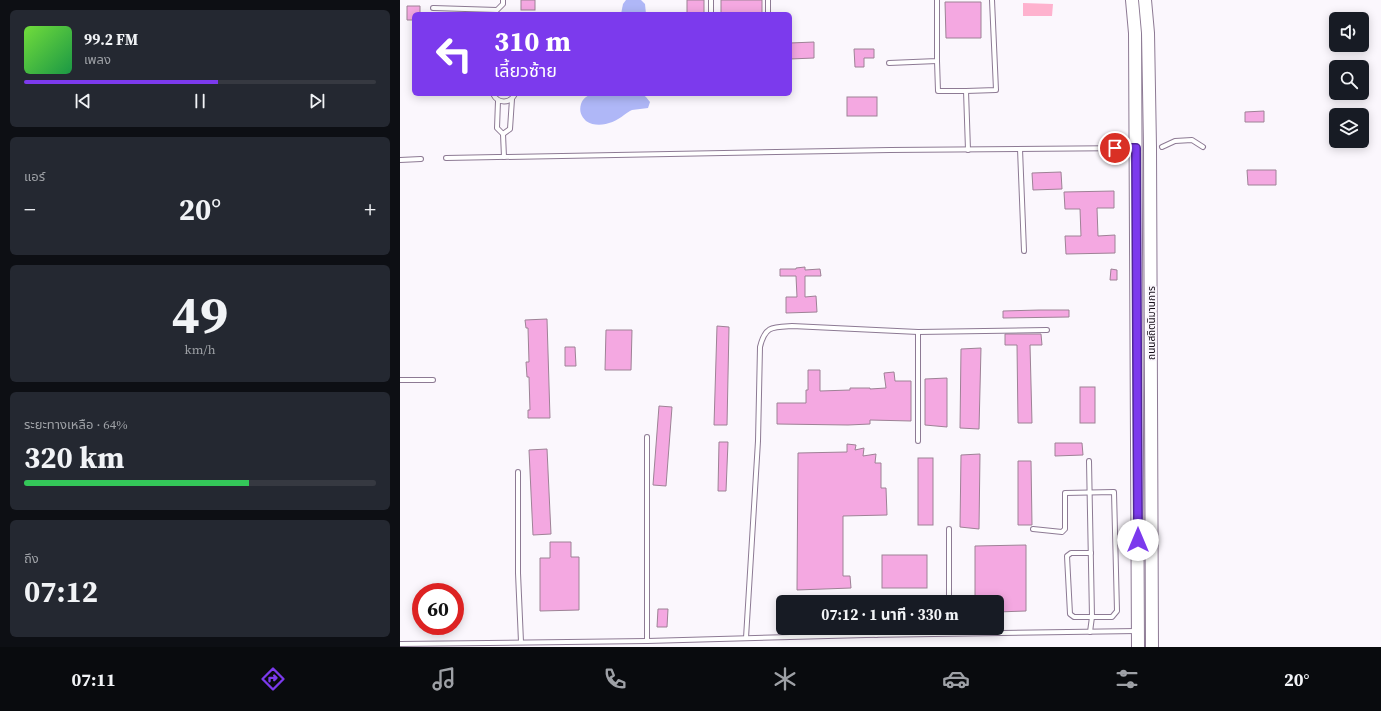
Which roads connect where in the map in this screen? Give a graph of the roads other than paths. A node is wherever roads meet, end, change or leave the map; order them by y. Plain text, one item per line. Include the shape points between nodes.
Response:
1 (503, 0) edge
2 (711, 0) edge
3 (768, 0) edge
4 (937, 0) edge
5 (992, 0) edge
6 (1132, 0) edge
7 (1144, 0) edge
8 (433, 8) dead end
9 (711, 12) edge
10 (768, 12) edge
11 (937, 61) junction
12 (889, 63) dead end
13 (966, 91) junction
14 (494, 96) edge
15 (514, 96) edge
16 (512, 99) junction
17 (498, 101) junction
18 (503, 134) junction
19 (1156, 147) junction
20 (1203, 147) dead end
21 (1136, 148) junction
22 (1020, 149) junction
23 (968, 150) junction
24 (504, 157) junction
25 (446, 158) dead end
26 (400, 160) edge
27 (421, 160) dead end
28 (1024, 251) dead end
29 (1047, 330) dead end
30 (918, 332) junction
31 (400, 380) edge
32 (433, 380) dead end
33 (647, 437) dead end
34 (918, 441) dead end
35 (1089, 460) dead end
36 (518, 472) dead end
37 (1090, 492) junction
38 (949, 529) dead end
39 (1033, 529) dead end
40 (1091, 553) junction
41 (949, 595) edge
42 (1092, 618) junction
43 (1138, 631) junction
44 (1152, 631) junction
45 (1090, 632) junction
46 (1004, 633) edge
47 (876, 635) edge
48 (746, 638) junction
49 (647, 641) junction
50 (521, 642) junction
51 (400, 644) edge
52 (440, 645) edge
53 (1138, 647) edge
54 (1152, 647) edge

1 - 8 lane via 503,4 497,10
2 - 9 lane
3 - 10 lane
4 - 11 lane
5 - 13 lane via 996,90
6 - 21 main road, ถนนสถิตนิมานการ via 1135,33
7 - 19 main road, ถนนสถิตนิมานการ
11 - 12 lane
11 - 13 lane via 938,91
13 - 23 lane
14 - 17 lane
15 - 16 lane
16 - 17 lane
16 - 18 lane via 510,129
17 - 18 lane via 497,128
18 - 24 lane
19 - 20 lane via 1175,141 1192,140
19 - 21 main road
19 - 44 main road, ถนนสถิตนิมานการ
21 - 22 lane
21 - 43 main road, ถนนสถิตนิมานการ
22 - 23 lane
22 - 28 lane
23 - 24 lane
24 - 25 lane
26 - 27 lane
29 - 30 lane
30 - 34 lane
30 - 48 lane via 777,327 767,330 763,336 760,347 758,441
31 - 32 lane
33 - 49 lane
35 - 37 lane
36 - 50 lane
37 - 39 lane via 1065,492 1065,529 1062,532
37 - 40 lane
37 - 42 lane via 1114,492 1117,611 1112,617
38 - 41 lane
40 - 42 lane
40 - 42 lane via 1071,553 1067,556 1070,614 1074,617
42 - 45 lane
43 - 44 main road
43 - 45 lane
43 - 53 main road, ถนนสถิตนิมานการ
44 - 54 main road, ถนนสถิตนิมานการ
45 - 46 lane
47 - 48 lane
48 - 49 lane
49 - 50 lane
50 - 52 lane
51 - 52 lane

